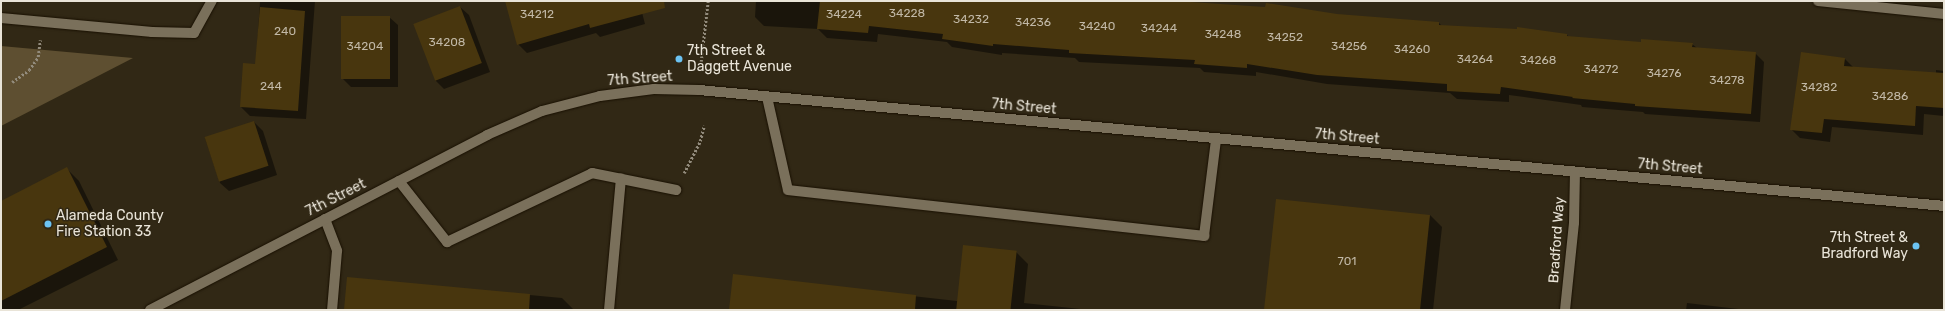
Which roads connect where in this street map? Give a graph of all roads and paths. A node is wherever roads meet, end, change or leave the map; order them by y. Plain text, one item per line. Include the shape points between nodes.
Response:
1 (212, 1) edge
2 (708, 1) edge
3 (1818, 1) edge
4 (1944, 14) edge
5 (1, 18) edge
6 (42, 22) junction
7 (12, 82) dead end
8 (699, 90) junction
9 (767, 98) junction
10 (704, 126) dead end
11 (1216, 139) junction
12 (1575, 172) junction
13 (621, 179) junction
14 (399, 181) junction
15 (676, 190) joint
16 (1944, 206) edge
17 (325, 219) junction
18 (150, 310) edge
19 (332, 310) edge
20 (609, 310) edge
21 (1565, 310) edge

1 - 6 street via 194,33 152,32
2 - 8 path
3 - 4 street
5 - 6 street
6 - 7 path via 38,57 29,70
8 - 9 street, 7th Street
8 - 14 street, 7th Street via 654,89 600,96 542,111 487,135
9 - 11 street, 7th Street
9 - 11 street via 788,190 1204,236
10 - 15 path via 700,141
11 - 12 street, 7th Street
12 - 16 street, 7th Street
12 - 21 street, Bradford Way via 1574,223
13 - 14 street via 592,173 447,242
13 - 15 street
13 - 20 street
14 - 17 street, 7th Street
17 - 18 street, 7th Street
17 - 19 street via 337,251

